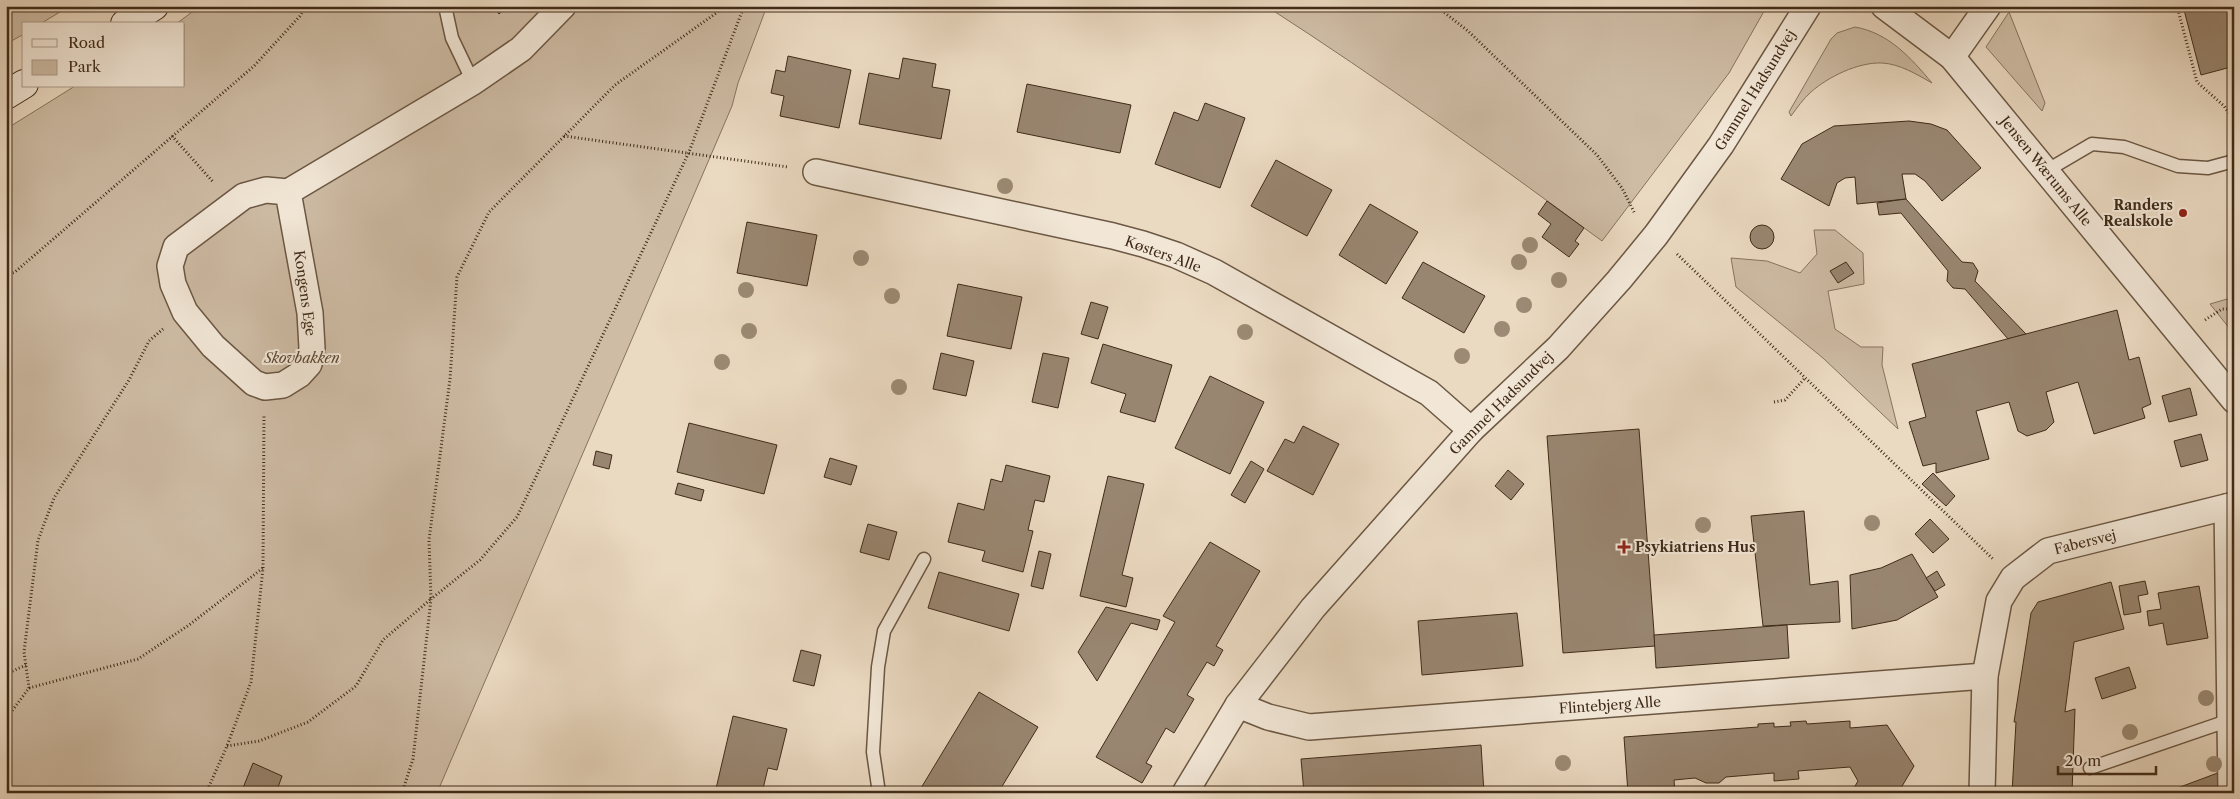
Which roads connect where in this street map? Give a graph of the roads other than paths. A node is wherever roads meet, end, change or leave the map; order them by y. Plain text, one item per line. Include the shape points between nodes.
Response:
1 (154, 6) edge
2 (445, 6) edge
3 (563, 6) edge
4 (1808, 6) edge
5 (1884, 6) edge
6 (1988, 6) edge
7 (128, 22) edge
8 (1952, 57) junction
9 (473, 82) junction
10 (22, 85) edge
11 (6, 95) edge
12 (2234, 161) edge
13 (2046, 171) junction
14 (816, 172) road end
15 (288, 192) junction
16 (2234, 400) edge
17 (1471, 430) junction
18 (2230, 506) edge
19 (924, 559) dead end
20 (1985, 676) junction
21 (1238, 705) junction
22 (2230, 720) junction
23 (2090, 768) dead end
24 (879, 793) edge
25 (1185, 793) edge
26 (1982, 793) edge
27 (2231, 793) edge

1 - 7 street
2 - 9 lane via 452,38
3 - 9 street via 521,49
4 - 17 street, Gammel Hadsundvej via 1721,145 1656,235 1558,348
5 - 8 street, Jensen Wærums Alle
6 - 8 street
8 - 13 street, Jensen Wærums Alle
9 - 15 street
10 - 11 street
12 - 13 lane via 2208,168 2178,166 2124,147 2092,144
13 - 16 street, Jensen Wærums Alle
14 - 17 street, Køsters Alle via 1113,236 1176,255 1214,272 1429,393
15 - 15 street, Kongens Ege via 310,313 312,348 309,364 299,375 283,385 265,387 254,383 213,346 185,312 173,284 170,266 176,247 244,196 266,190
17 - 21 street, Gammel Hadsundvej via 1313,608
18 - 20 street, Fabersvej via 2048,551 2013,578 1999,601
18 - 22 street
19 - 24 lane via 884,631 878,667 873,752
20 - 21 street, Flintebjerg Alle via 1309,727 1268,717
20 - 26 street, Fabersvej
21 - 25 street, Gammel Hadsundvej
22 - 23 lane
22 - 27 street

